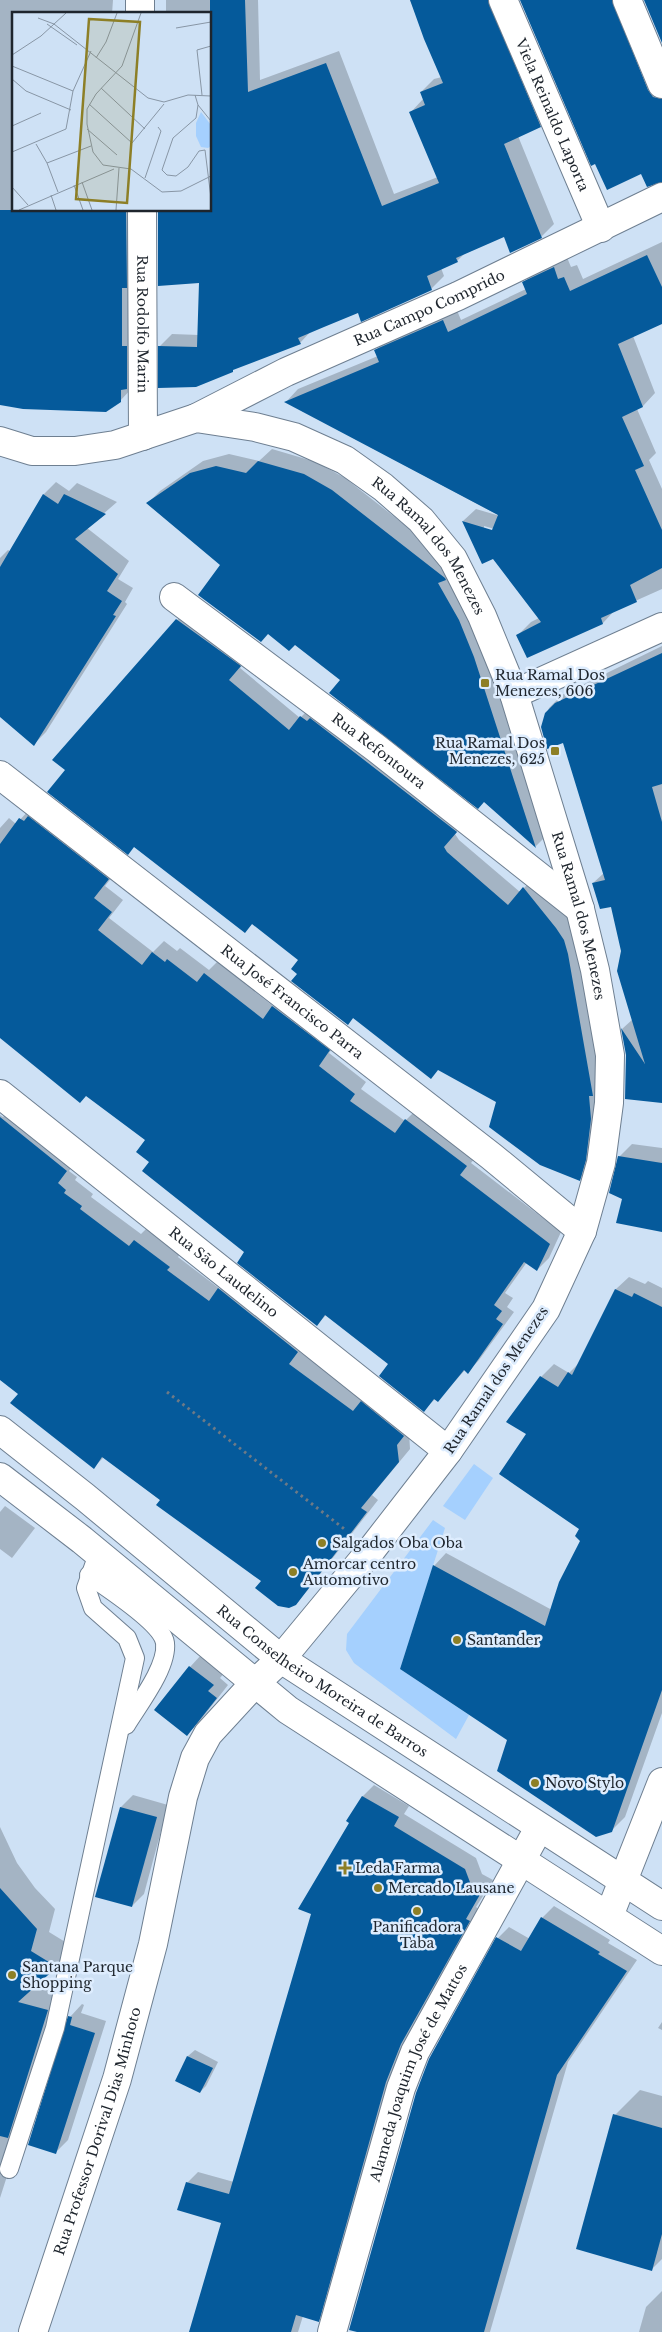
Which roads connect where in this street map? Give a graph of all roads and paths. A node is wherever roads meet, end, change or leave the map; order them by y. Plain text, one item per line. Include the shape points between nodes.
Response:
1 (503, 0) edge
2 (626, 0) edge
3 (662, 84) edge
4 (662, 197) edge
5 (142, 211) edge
6 (601, 228) junction
7 (196, 418) junction
8 (143, 436) junction
9 (0, 441) edge
10 (174, 597) dead end
11 (662, 627) edge
12 (514, 694) junction
13 (0, 775) edge
14 (580, 909) junction
15 (0, 1094) edge
16 (582, 1231) junction
17 (167, 1392) dead end
18 (0, 1430) edge
19 (448, 1451) junction
20 (0, 1477) edge
21 (372, 1549) junction
22 (94, 1564) junction
23 (281, 1659) junction
24 (254, 1684) junction
25 (118, 1739) junction
26 (662, 1782) edge
27 (539, 1828) junction
28 (520, 1859) junction
29 (624, 1882) junction
30 (662, 1906) edge
31 (609, 1916) junction
32 (662, 1951) edge
33 (9, 2169) dead end
34 (33, 2332) edge
35 (332, 2332) edge

1 - 6 street, Viela Reinaldo Laporta
2 - 3 street
4 - 6 street, Rua Campo Comprido
5 - 8 street, Rua Rodolfo Marin
6 - 7 street, Rua Campo Comprido via 286,372
7 - 8 street, Rua Ramal dos Menezes
7 - 12 street, Rua Ramal dos Menezes via 294,437 346,460 390,493 420,520 453,559 482,616
8 - 9 street, Rua Ramal dos Menezes via 75,452 32,450
10 - 14 street, Rua Refontoura via 376,748
11 - 12 street
12 - 14 street, Rua Ramal dos Menezes
13 - 16 street, Rua José Francisco Parra via 491,1156
14 - 16 street, Rua Ramal dos Menezes via 596,970 610,1055 610,1103 601,1163
15 - 19 street, Rua São Laudelino
16 - 19 street, Rua Ramal dos Menezes via 546,1309
17 - 21 path
18 - 23 street, Rua Conselheiro Moreira de Barros
19 - 21 street, Rua Ramal dos Menezes
20 - 22 street
21 - 23 street, Rua Ramal dos Menezes
22 - 24 street
22 - 25 lane via 86,1588 93,1608 127,1638 135,1658
22 - 25 lane via 161,1631 165,1643 163,1660
23 - 24 street, Rua Ramal dos Menezes
23 - 27 street, Rua Conselheiro Moreira de Barros
24 - 28 street via 325,1734
24 - 34 street, Rua Professor Dorival Dias Minhoto via 208,1734 195,1758 182,1797 153,1944 117,2079
25 - 33 lane via 55,2028
26 - 29 street
27 - 28 street, Alameda Joaquim José de Mattos
27 - 29 street, Rua Conselheiro Moreira de Barros
28 - 31 street
28 - 35 street, Alameda Joaquim José de Mattos via 415,2052
29 - 30 street, Rua Conselheiro Moreira de Barros
29 - 31 street
31 - 32 street

